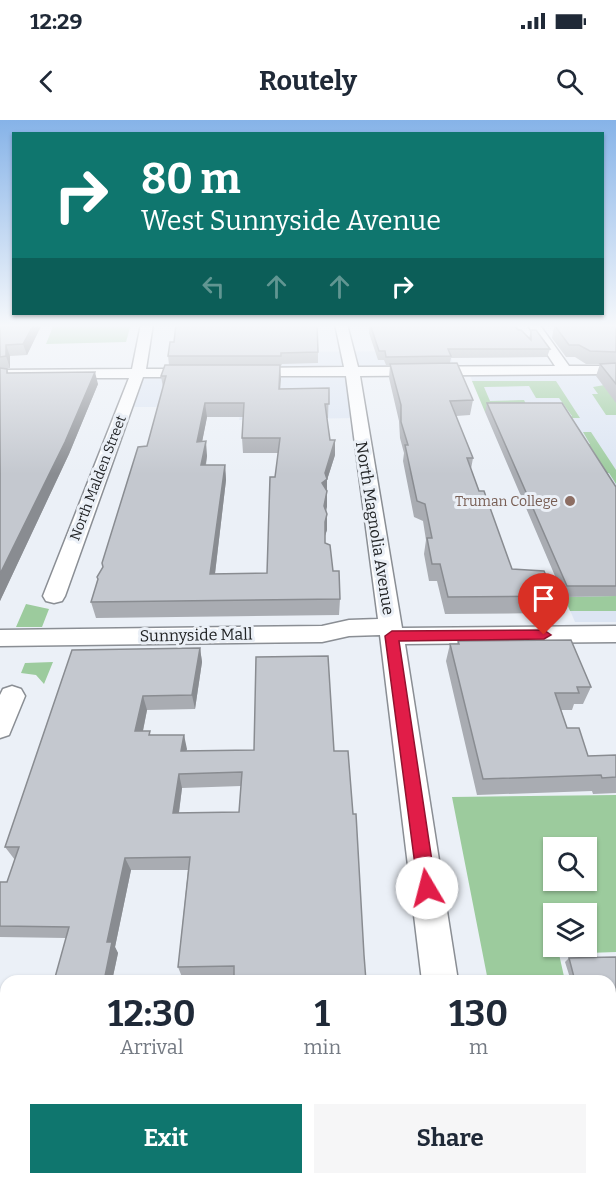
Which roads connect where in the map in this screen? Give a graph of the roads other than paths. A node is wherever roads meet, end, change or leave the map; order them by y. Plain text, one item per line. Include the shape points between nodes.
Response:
1 (138, 373) edge
2 (0, 374) edge
3 (41, 374) edge
4 (352, 374) edge
5 (54, 596) dead end
6 (391, 632) junction
7 (616, 634) edge
8 (0, 638) edge
9 (12, 696) dead end
10 (0, 727) edge
11 (439, 975) edge

1 - 5 street, North Malden Street
2 - 3 street
4 - 6 street, North Magnolia Avenue
6 - 7 street, Sunnyside Mall
6 - 8 street, Sunnyside Mall via 349,628 322,634
6 - 11 street, North Magnolia Avenue
9 - 10 street

